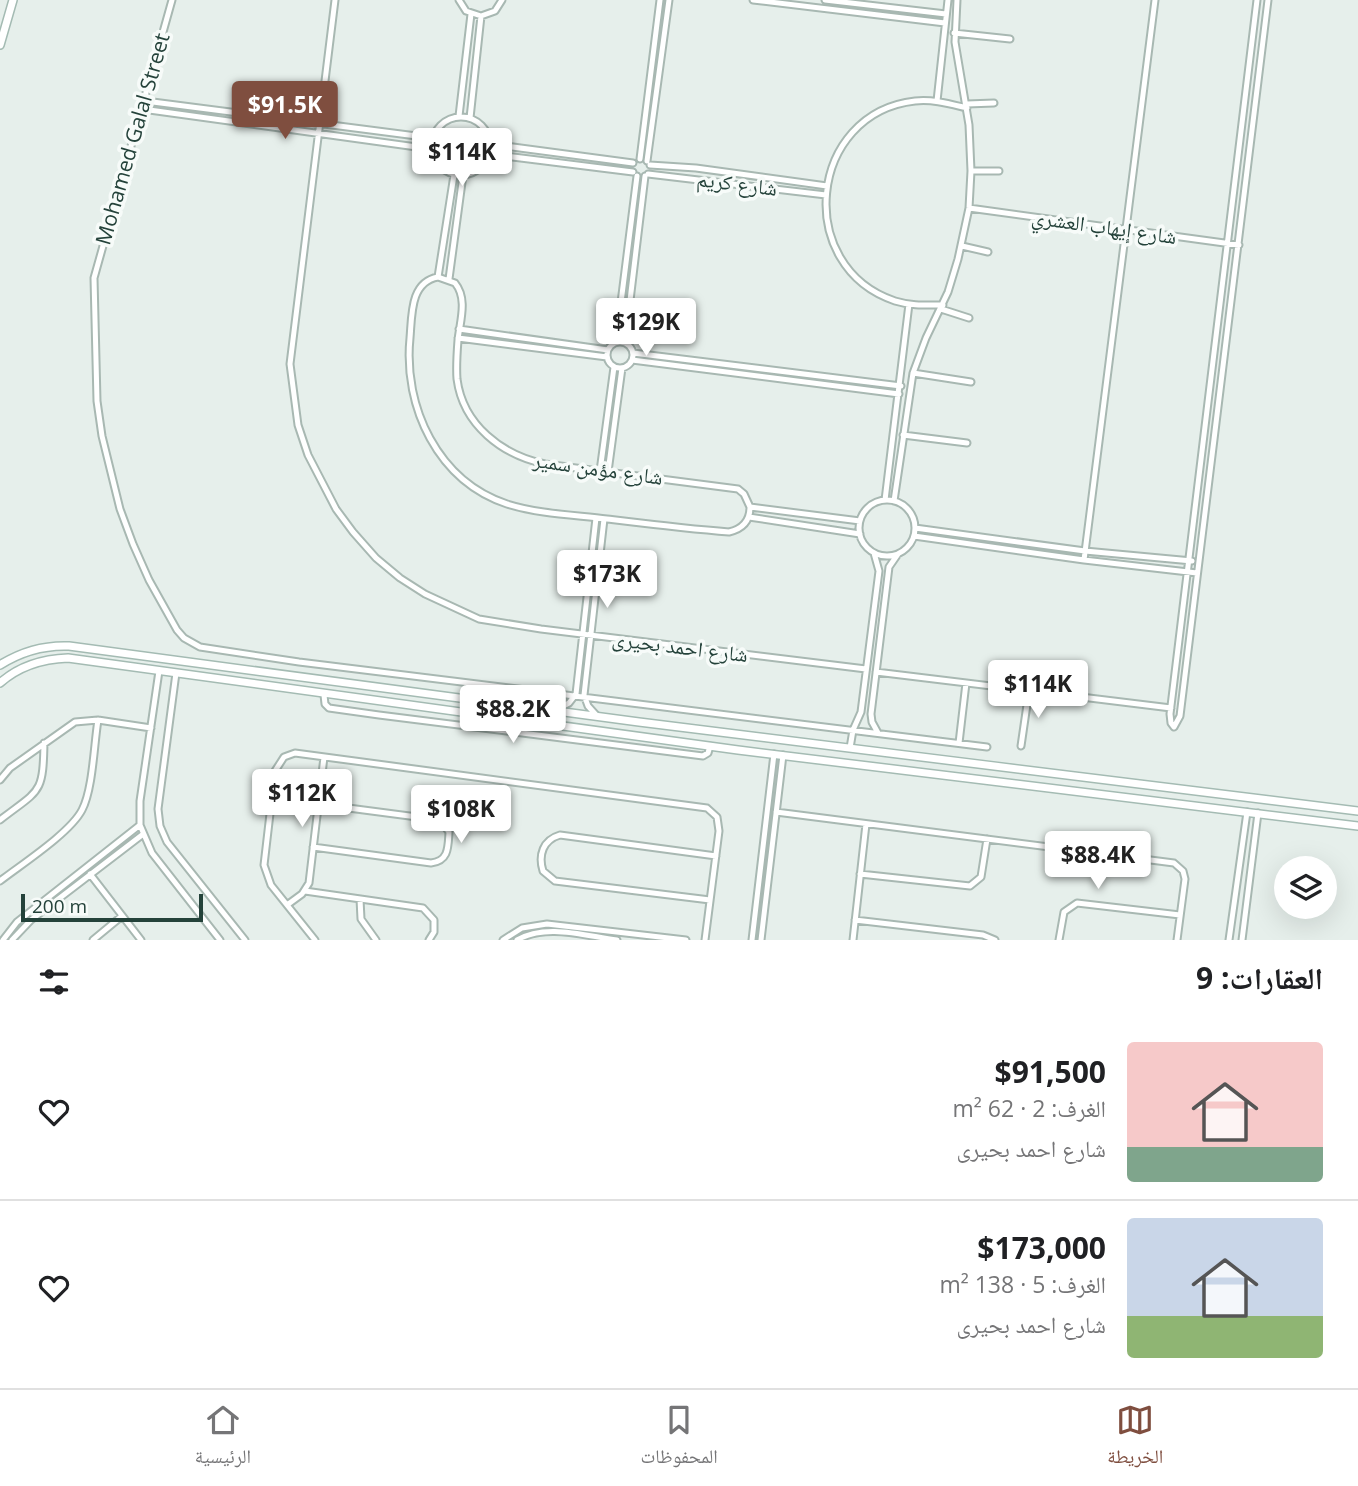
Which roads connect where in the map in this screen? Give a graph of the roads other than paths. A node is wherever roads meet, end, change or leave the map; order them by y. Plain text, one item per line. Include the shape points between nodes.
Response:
1 (13, 0) edge
2 (172, 0) edge
3 (335, 0) edge
4 (460, 0) edge
5 (502, 0) edge
6 (660, 0) edge
7 (668, 0) edge
8 (752, 0) edge
9 (825, 0) edge
10 (948, 0) edge
11 (957, 0) edge
12 (1155, 0) edge
13 (1256, 0) edge
14 (1268, 0) edge
15 (471, 14) junction
16 (946, 14) junction
17 (481, 16) junction
18 (945, 23) junction
19 (954, 33) junction
20 (1010, 39) dead end
21 (0, 45) edge
22 (937, 101) junction
23 (145, 102) junction
24 (994, 103) dead end
25 (967, 106) junction
26 (142, 109) junction
27 (459, 116) junction
28 (470, 118) junction
29 (320, 123) junction
30 (319, 132) junction
31 (432, 138) junction
32 (490, 144) junction
33 (431, 149) junction
34 (489, 154) junction
35 (640, 159) junction
36 (633, 163) junction
37 (649, 163) junction
38 (971, 171) junction
39 (999, 171) dead end
40 (635, 174) junction
41 (454, 175) junction
42 (463, 175) junction
43 (646, 175) junction
44 (779, 180) junction
45 (827, 186) junction
46 (778, 189) junction
47 (826, 195) junction
48 (970, 208) junction
49 (1126, 230) junction
50 (1227, 243) junction
51 (1239, 244) junction
52 (962, 246) junction
53 (988, 252) dead end
54 (438, 276) junction
55 (449, 279) junction
56 (909, 304) junction
57 (942, 307) junction
58 (969, 318) dead end
59 (459, 329) junction
60 (458, 338) junction
61 (616, 342) junction
62 (625, 342) junction
63 (607, 353) junction
64 (633, 353) junction
65 (632, 360) junction
66 (618, 368) junction
67 (913, 373) junction
68 (971, 382) dead end
69 (901, 386) junction
70 (899, 394) junction
71 (903, 435) junction
72 (967, 443) dead end
73 (600, 471) junction
74 (608, 472) junction
75 (885, 500) junction
76 (894, 501) junction
77 (750, 507) junction
78 (749, 517) junction
79 (596, 518) junction
80 (604, 519) junction
81 (860, 521) junction
82 (915, 528) junction
83 (860, 534) junction
84 (914, 536) junction
85 (1086, 551) junction
86 (874, 553) junction
87 (898, 554) junction
88 (1084, 560) junction
89 (1189, 561) junction
90 (1199, 561) junction
91 (1188, 572) junction
92 (1197, 573) junction
93 (583, 635) junction
94 (591, 636) junction
95 (0, 665) edge
96 (866, 669) junction
97 (159, 671) junction
98 (250, 671) junction
99 (876, 672) junction
100 (176, 673) junction
101 (0, 683) edge
102 (966, 683) junction
103 (249, 684) junction
104 (394, 690) junction
105 (1030, 691) junction
106 (576, 694) junction
107 (324, 695) junction
108 (584, 695) junction
109 (392, 704) junction
110 (1171, 708) junction
111 (554, 711) junction
112 (597, 717) junction
113 (98, 720) junction
114 (639, 722) junction
115 (151, 728) junction
116 (853, 730) junction
117 (878, 733) junction
118 (637, 737) junction
119 (44, 743) junction
120 (958, 743) junction
121 (710, 746) junction
122 (1021, 746) dead end
123 (987, 747) dead end
124 (850, 748) junction
125 (904, 753) junction
126 (774, 754) junction
127 (783, 755) junction
128 (324, 757) junction
129 (902, 769) junction
130 (0, 780) edge
131 (1125, 780) junction
132 (1123, 796) junction
133 (318, 804) junction
134 (1358, 811) edge
135 (776, 812) junction
136 (1247, 812) junction
137 (1258, 813) junction
138 (0, 820) edge
139 (866, 824) junction
140 (140, 825) junction
141 (1358, 826) edge
142 (142, 835) junction
143 (987, 839) junction
144 (313, 846) junction
145 (716, 856) junction
146 (90, 874) junction
147 (860, 874) junction
148 (0, 881) edge
149 (305, 891) junction
150 (360, 899) junction
151 (710, 900) junction
152 (287, 905) junction
153 (1180, 915) junction
154 (122, 916) junction
155 (855, 920) junction
156 (3, 940) edge
157 (12, 940) edge
158 (93, 940) edge
159 (141, 940) edge
160 (220, 940) edge
161 (244, 940) edge
162 (315, 940) edge
163 (376, 940) edge
164 (429, 940) edge
165 (503, 940) edge
166 (517, 940) edge
167 (617, 940) edge
168 (686, 940) edge
169 (705, 940) edge
170 (752, 940) edge
171 (761, 940) edge
172 (853, 940) edge
173 (995, 940) edge
174 (1059, 940) edge
175 (1177, 940) edge
176 (1229, 940) edge
177 (1242, 940) edge

1 - 21 street
2 - 23 street, Mohamed Galal Street
3 - 29 street, شارع احمد بحيرى
4 - 15 street
5 - 17 street via 495,11
6 - 35 street
7 - 37 street
8 - 18 street
9 - 16 street
10 - 16 street
11 - 19 street
12 - 49 street
13 - 50 street
14 - 51 street
15 - 17 street
15 - 27 street
16 - 18 street
17 - 28 street
18 - 22 street
19 - 20 street
19 - 25 street
22 - 25 street
22 - 45 street via 902,104 860,125 838,153
23 - 26 street, Mohamed Galal Street
23 - 29 street
24 - 25 street
25 - 38 street
26 - 30 street
26 - 106 street, Mohamed Galal Street via 94,278 97,401 109,471 124,520 172,622 184,638 200,647
27 - 28 street
27 - 31 street via 439,125
28 - 32 street via 484,128
29 - 30 street, شارع احمد بحيرى
29 - 31 street
30 - 33 street
30 - 93 street, شارع احمد بحيرى via 290,364 300,432 323,486 376,558 425,594 491,622
31 - 33 street
32 - 34 street
32 - 36 street
33 - 41 street via 438,165
34 - 40 street, شارع كريم
34 - 42 street via 479,169
35 - 36 street
35 - 37 street, شارع كريم
36 - 40 street
37 - 43 street
37 - 44 street, شارع كريم
38 - 39 street
38 - 48 street
40 - 43 street, شارع كريم
40 - 61 street
41 - 42 street
41 - 54 street
42 - 55 street, شارع مؤمن سمير
43 - 46 street, شارع كريم
43 - 62 street
44 - 45 street, شارع كريم
44 - 46 street
45 - 47 street
46 - 47 street, شارع كريم
47 - 56 street via 830,236 851,271 883,296
48 - 49 street, شارع إيهاب العشري
48 - 52 street
49 - 50 street, شارع إيهاب العشري
49 - 85 street
50 - 51 street, شارع إيهاب العشري
50 - 89 street
51 - 90 street
52 - 53 street
52 - 57 street
54 - 55 street
54 - 79 street via 425,281 416,292 408,358 415,409 429,438 456,471 495,499 522,508
55 - 59 street, شارع مؤمن سمير via 462,295
56 - 57 street
56 - 69 street
57 - 58 street
57 - 67 street
59 - 60 street, شارع مؤمن سمير
59 - 63 street
60 - 63 street
60 - 73 street, شارع مؤمن سمير via 460,391 485,433 517,456
61 - 62 street
61 - 63 street
62 - 64 street
63 - 66 street
64 - 65 street
64 - 69 street
65 - 66 street
65 - 70 street
66 - 73 street
66 - 74 street
67 - 68 street
67 - 71 street
69 - 70 street
70 - 75 street
71 - 72 street
71 - 76 street
73 - 74 street, شارع مؤمن سمير
74 - 77 street, شارع مؤمن سمير via 731,487 744,494
75 - 76 street
75 - 81 street via 869,507
76 - 82 street via 911,514
77 - 78 street
77 - 81 street
78 - 80 street via 729,532
78 - 83 street
79 - 80 street
79 - 93 street
80 - 94 street
81 - 83 street
82 - 84 street
82 - 85 street
83 - 86 street
84 - 87 street
84 - 88 street
85 - 88 street
85 - 89 street
86 - 87 street
86 - 96 street via 879,571
87 - 99 street via 890,567
88 - 91 street
89 - 90 street
89 - 91 street
90 - 92 street
91 - 92 street
91 - 110 street
92 - 110 street via 1180,716 1174,727
93 - 94 street, شارع احمد بحيرى
93 - 106 street
94 - 96 street, شارع احمد بحيرى
94 - 108 street
95 - 98 street via 23,652 53,646
96 - 116 street via 862,712
97 - 100 street
97 - 101 street via 55,659 29,665
97 - 115 street
98 - 103 street
98 - 104 street
99 - 102 street
99 - 117 street via 871,718
100 - 103 street
100 - 161 street via 160,827
102 - 105 street
102 - 120 street
103 - 107 street
104 - 109 street
104 - 111 street
105 - 110 street
105 - 122 street
106 - 108 street, Mohamed Galal Street
106 - 111 street
107 - 109 street
107 - 121 street via 329,708 379,715 703,756
108 - 112 street
108 - 116 street, Mohamed Galal Street
109 - 118 street
111 - 112 street
112 - 114 street
113 - 115 street
113 - 119 street via 75,722
113 - 148 street via 88,793 79,816
114 - 118 street
114 - 124 street
115 - 140 street
116 - 117 street, Mohamed Galal Street
116 - 124 street
117 - 120 street, Mohamed Galal Street
118 - 121 street
119 - 130 street
119 - 138 street via 40,785
120 - 123 street, Mohamed Galal Street
121 - 126 street
124 - 125 street
125 - 129 street
125 - 131 street
126 - 127 street
126 - 170 street
127 - 129 street
127 - 135 street
128 - 133 street
128 - 145 street via 700,806 713,812 719,824
128 - 152 street via 289,754 275,771 264,865 271,885
129 - 132 street
131 - 132 street
131 - 134 street
132 - 136 street
133 - 144 street
133 - 144 street via 440,820 449,832 447,853 441,861 431,863
135 - 139 street
135 - 171 street
136 - 137 street
136 - 176 street
137 - 141 street
137 - 177 street
139 - 143 street
139 - 147 street
140 - 142 street
140 - 156 street via 17,922
142 - 146 street
142 - 160 street
143 - 147 street via 981,877 970,886
143 - 153 street via 1174,863 1185,878
144 - 149 street
145 - 151 street
145 - 151 street via 560,835 549,839 542,849 543,871 555,881
146 - 154 street
146 - 157 street
147 - 155 street
149 - 150 street
149 - 152 street
150 - 163 street via 361,919
150 - 164 street via 428,911 435,926
151 - 169 street
152 - 162 street
153 - 174 street via 1077,903 1062,916
153 - 175 street
154 - 158 street
154 - 159 street
155 - 172 street
155 - 173 street
165 - 168 street via 522,928 547,923
166 - 167 street via 547,931

